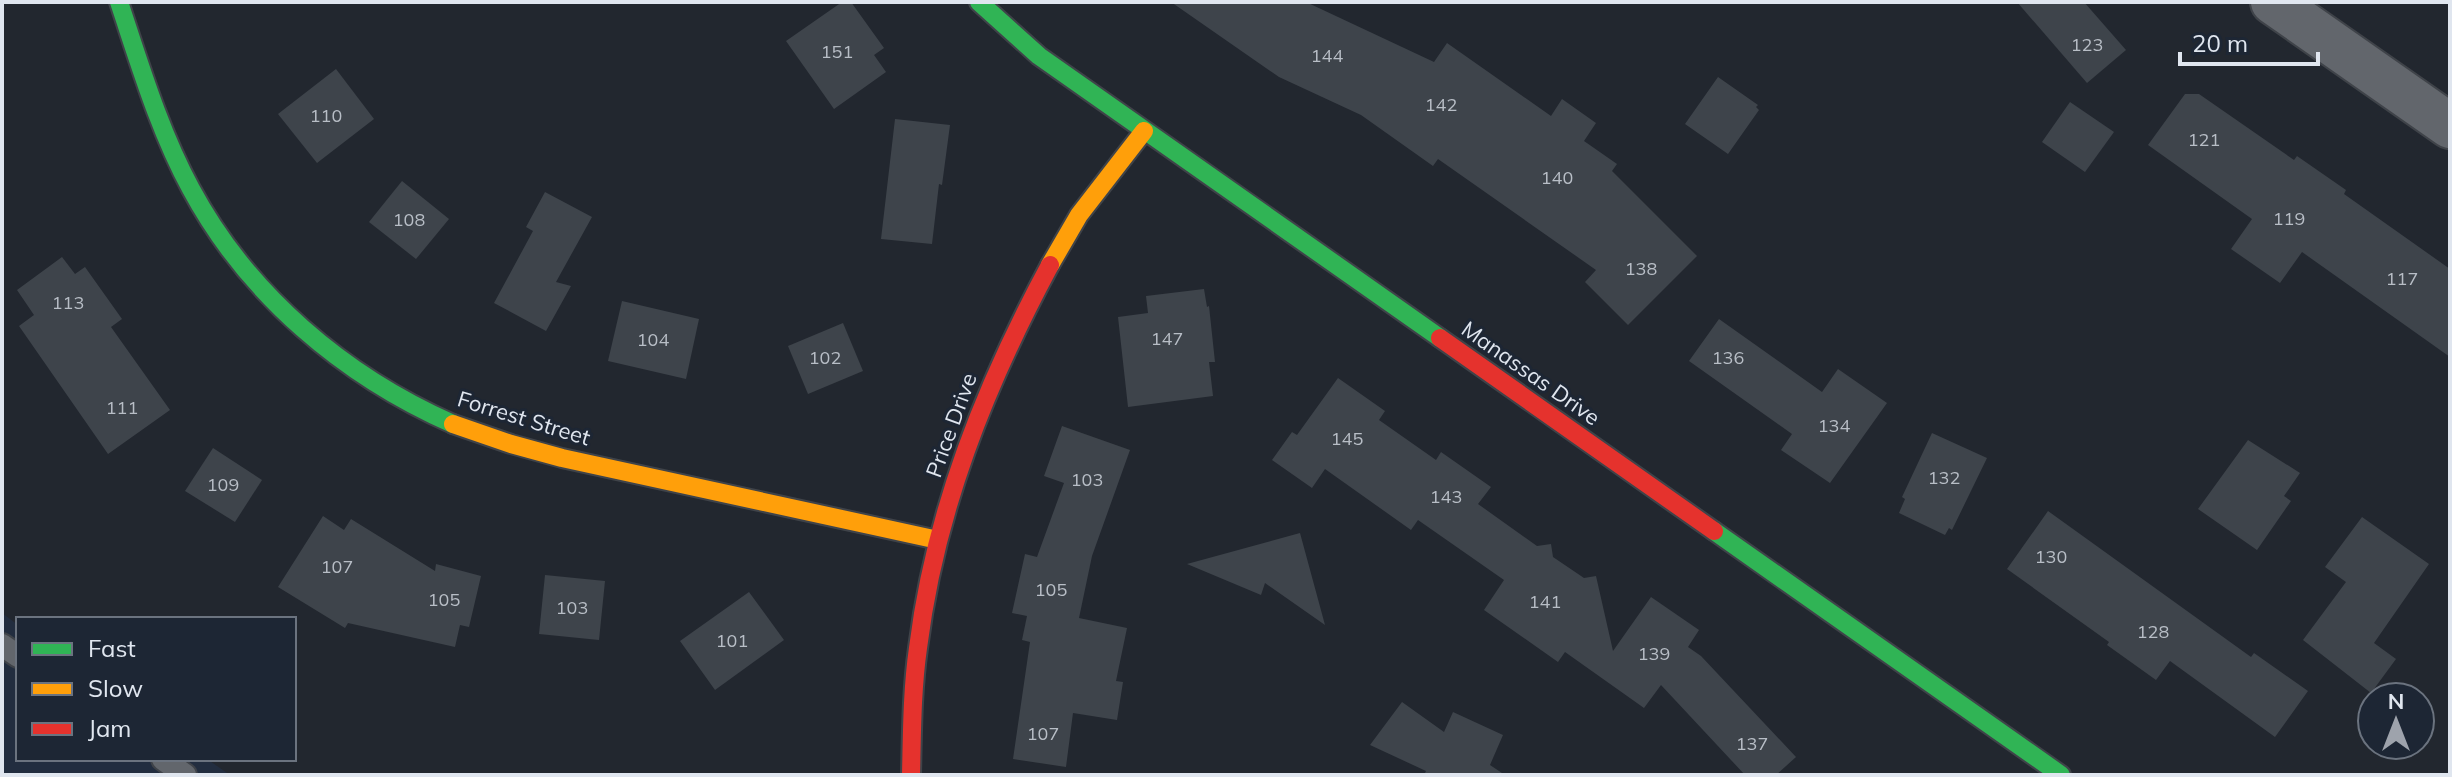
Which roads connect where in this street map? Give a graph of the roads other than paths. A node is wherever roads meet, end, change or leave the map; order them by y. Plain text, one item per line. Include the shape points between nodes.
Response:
1 (119, 2) edge
2 (979, 2) edge
3 (2273, 2) edge
4 (2450, 126) edge
5 (1144, 131) junction
6 (938, 540) junction
7 (166, 761) edge
8 (185, 775) edge
9 (911, 775) edge
10 (2061, 775) edge

1 - 6 street, Forrest Street via 167,142 224,242 276,306 363,375 460,426 531,450
2 - 5 street, Manassas Drive via 1039,56
3 - 4 street
5 - 6 street, Price Drive via 1071,229 1010,338 968,436
5 - 10 street, Manassas Drive
6 - 9 street, Price Drive via 919,638
7 - 8 lane

